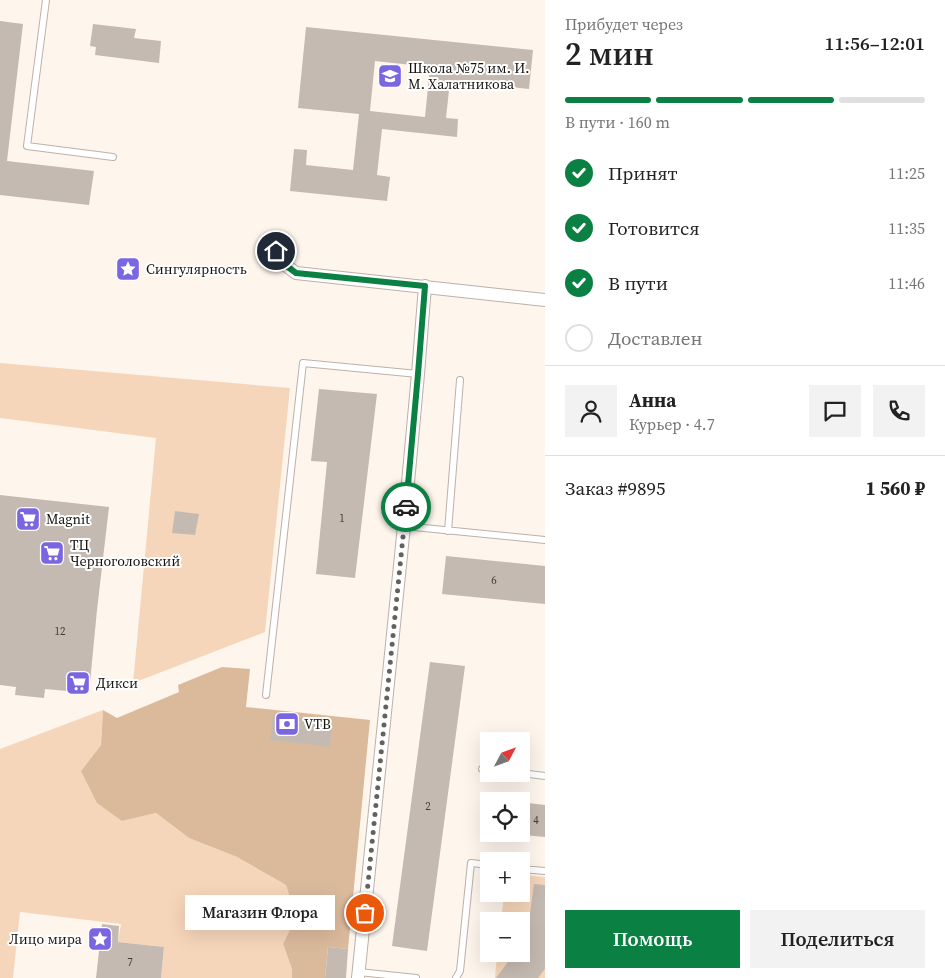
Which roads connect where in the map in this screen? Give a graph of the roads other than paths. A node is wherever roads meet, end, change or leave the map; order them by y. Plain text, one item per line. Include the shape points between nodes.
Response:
1 (46, 0) edge
2 (113, 156) dead end
3 (276, 251) dead end
4 (425, 286) junction
5 (545, 300) edge
6 (418, 374) junction
7 (460, 380) dead end
8 (404, 526) junction
9 (448, 531) junction
10 (545, 540) edge
11 (266, 695) dead end
12 (530, 774) edge
13 (545, 776) edge
14 (480, 864) edge
15 (530, 870) edge
16 (545, 872) edge
17 (358, 975) edge
18 (416, 978) edge
19 (456, 978) edge

1 - 2 lane via 27,146
3 - 4 street via 284,264 296,273
4 - 5 street
4 - 6 street
6 - 8 street
6 - 11 lane via 302,363
7 - 9 lane
8 - 9 lane
8 - 17 street
9 - 10 lane
12 - 13 lane
14 - 19 lane via 471,863 460,971
15 - 16 lane
17 - 18 lane

